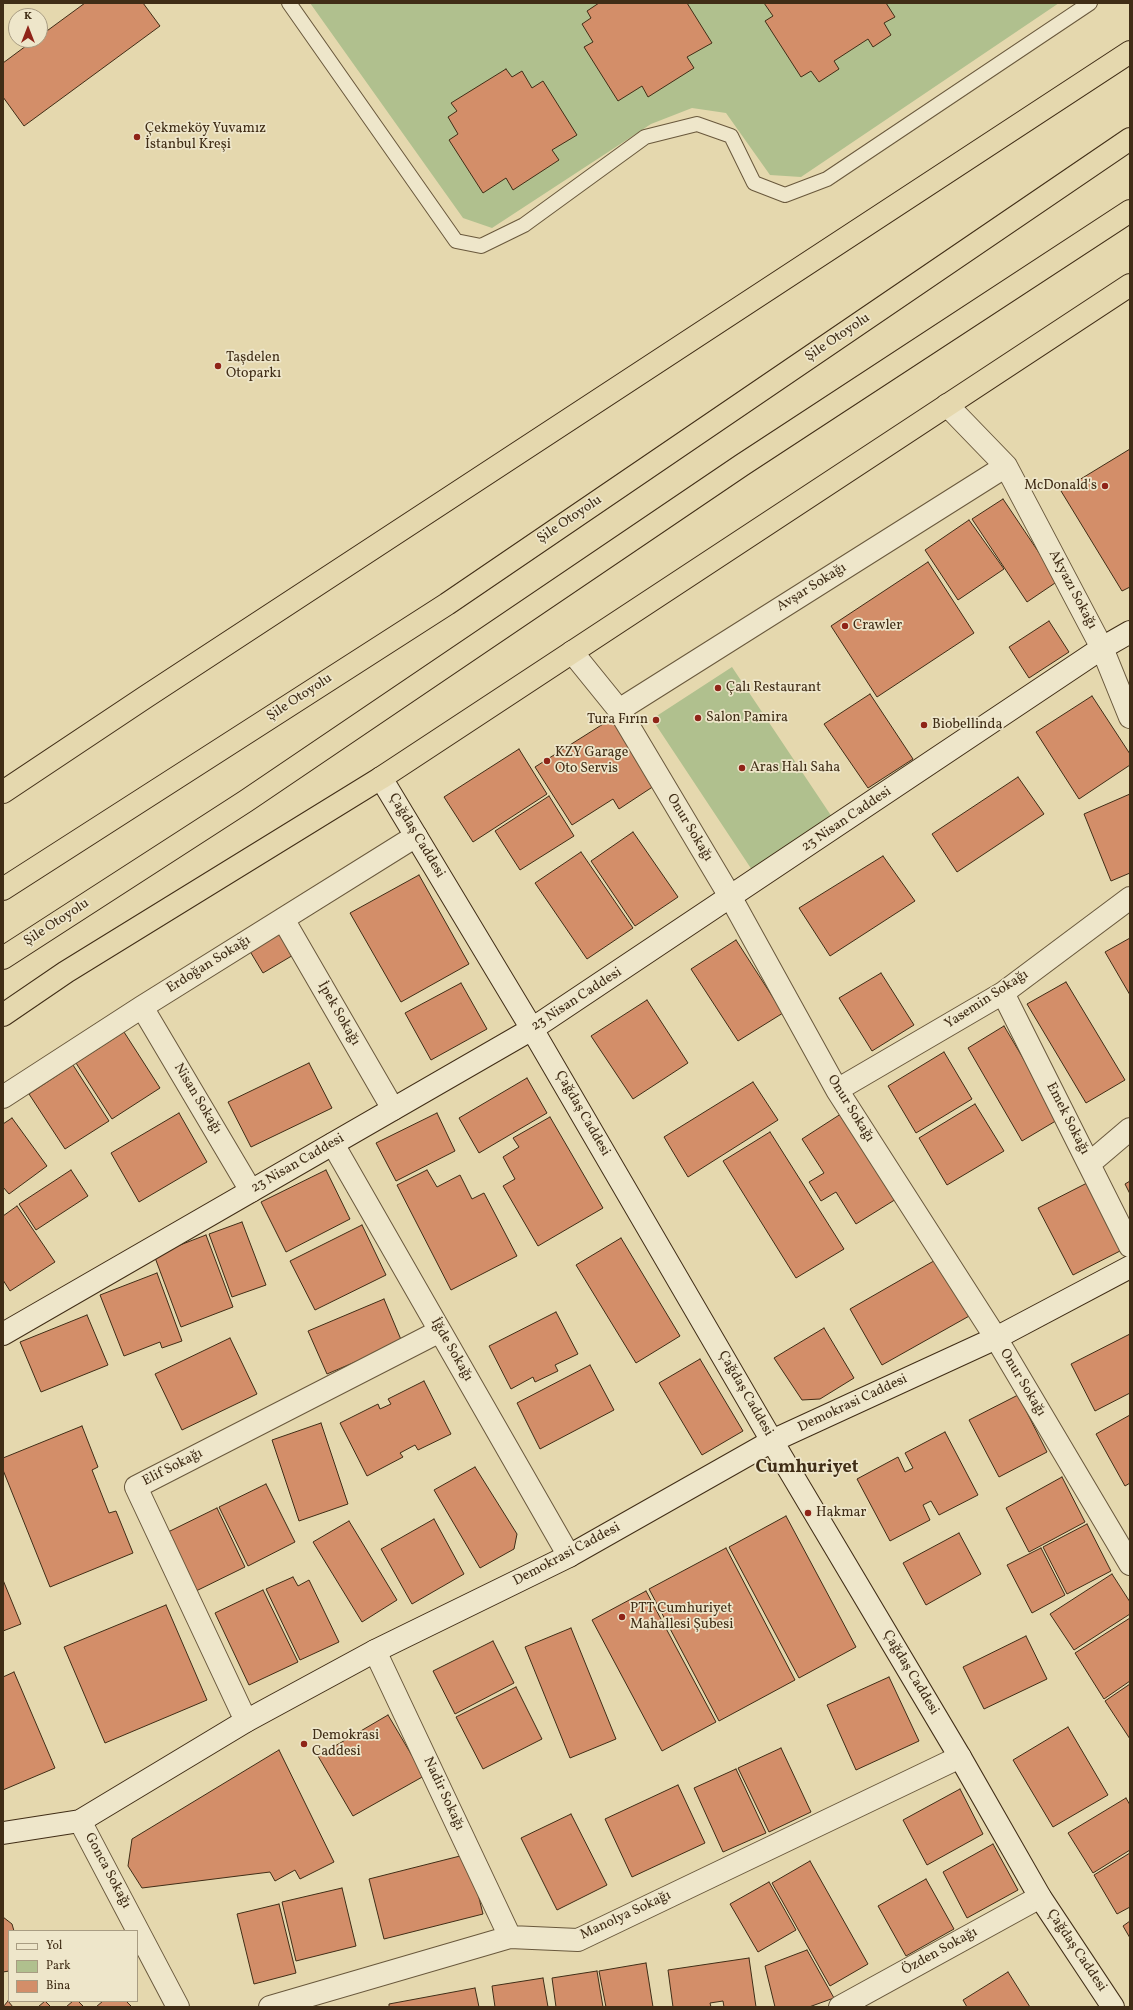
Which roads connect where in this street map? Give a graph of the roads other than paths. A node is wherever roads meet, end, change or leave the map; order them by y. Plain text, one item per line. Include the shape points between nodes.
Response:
1 (289, 3) edge
2 (1090, 3) edge
3 (1130, 52) edge
4 (1130, 139) edge
5 (1130, 211) edge
6 (1130, 285) edge
7 (947, 405) junction
8 (1006, 466) junction
9 (1130, 632) edge
10 (1102, 648) junction
11 (572, 652) junction
12 (619, 710) junction
13 (1130, 717) edge
14 (381, 778) junction
15 (3, 792) edge
16 (416, 836) junction
17 (3, 889) edge
18 (731, 898) junction
19 (1130, 898) edge
20 (284, 919) junction
21 (3, 958) edge
22 (1003, 993) junction
23 (142, 1007) junction
24 (3, 1015) edge
25 (532, 1029) junction
26 (837, 1090) junction
27 (3, 1097) edge
28 (394, 1109) junction
29 (1130, 1129) edge
30 (332, 1144) junction
31 (1090, 1163) junction
32 (251, 1191) junction
33 (1130, 1246) edge
34 (1130, 1267) edge
35 (440, 1331) junction
36 (3, 1334) edge
37 (996, 1338) junction
38 (772, 1441) junction
39 (569, 1556) junction
40 (1130, 1564) edge
41 (375, 1651) junction
42 (246, 1721) junction
43 (960, 1757) junction
44 (80, 1821) junction
45 (3, 1833) edge
46 (1040, 1897) junction
47 (137, 1930) edge
48 (138, 1931) edge
49 (510, 1937) junction
50 (178, 2007) edge
51 (270, 2007) edge
52 (840, 2007) edge
53 (1113, 2007) edge

1 - 2 lane via 456,241 481,246 524,225 645,137 697,124 731,136 754,183 785,195 828,179
3 - 15 highway
4 - 17 highway, Şile Otoyolu via 447,604
5 - 21 highway, Şile Otoyolu via 742,465 246,801
6 - 7 highway
7 - 8 street, Akyazı Sokağı
7 - 11 highway
8 - 10 street, Akyazı Sokağı
8 - 12 street, Avşar Sokağı
9 - 10 street, 23 Nisan Caddesi
10 - 13 street, Akyazı Sokağı
10 - 18 street, 23 Nisan Caddesi
11 - 12 street, Onur Sokağı
11 - 14 highway
12 - 18 street, Onur Sokağı
14 - 16 street, Çağdaş Caddesi
14 - 24 highway via 66,972
16 - 20 street, Erdoğan Sokağı
16 - 25 street, Çağdaş Caddesi
18 - 25 street, 23 Nisan Caddesi
18 - 26 street, Onur Sokağı
19 - 22 street, Yasemin Sokağı
20 - 23 street, Erdoğan Sokağı
20 - 28 street, İpek Sokağı
22 - 26 street, Yasemin Sokağı
22 - 31 street, Emek Sokağı
23 - 27 street, Erdoğan Sokağı
23 - 32 street, Nisan Sokağı
25 - 28 street, 23 Nisan Caddesi
25 - 38 street, Çağdaş Caddesi
26 - 37 street, Onur Sokağı
28 - 30 street, 23 Nisan Caddesi
29 - 31 street
30 - 32 street, 23 Nisan Caddesi
30 - 35 street, İğde Sokağı
31 - 33 street, Emek Sokağı
32 - 36 street, 23 Nisan Caddesi
34 - 37 street, Demokrasi Caddesi
35 - 39 street, İğde Sokağı
35 - 42 street, Elif Sokağı via 136,1487
37 - 38 street, Demokrasi Caddesi
37 - 40 street, Onur Sokağı
38 - 39 street, Demokrasi Caddesi
38 - 43 street, Çağdaş Caddesi
39 - 41 street, Demokrasi Caddesi
41 - 42 street, Demokrasi Caddesi
41 - 49 street, Nadir Sokağı
42 - 44 street, Demokrasi Caddesi
43 - 46 street, Çağdaş Caddesi
43 - 49 street, Manolya Sokağı via 578,1940
44 - 45 street, Demokrasi Caddesi
44 - 47 street, Gonca Sokağı
46 - 52 street, Özden Sokağı
46 - 53 street, Çağdaş Caddesi
48 - 50 street, Gonca Sokağı
49 - 51 street, Manolya Sokağı

